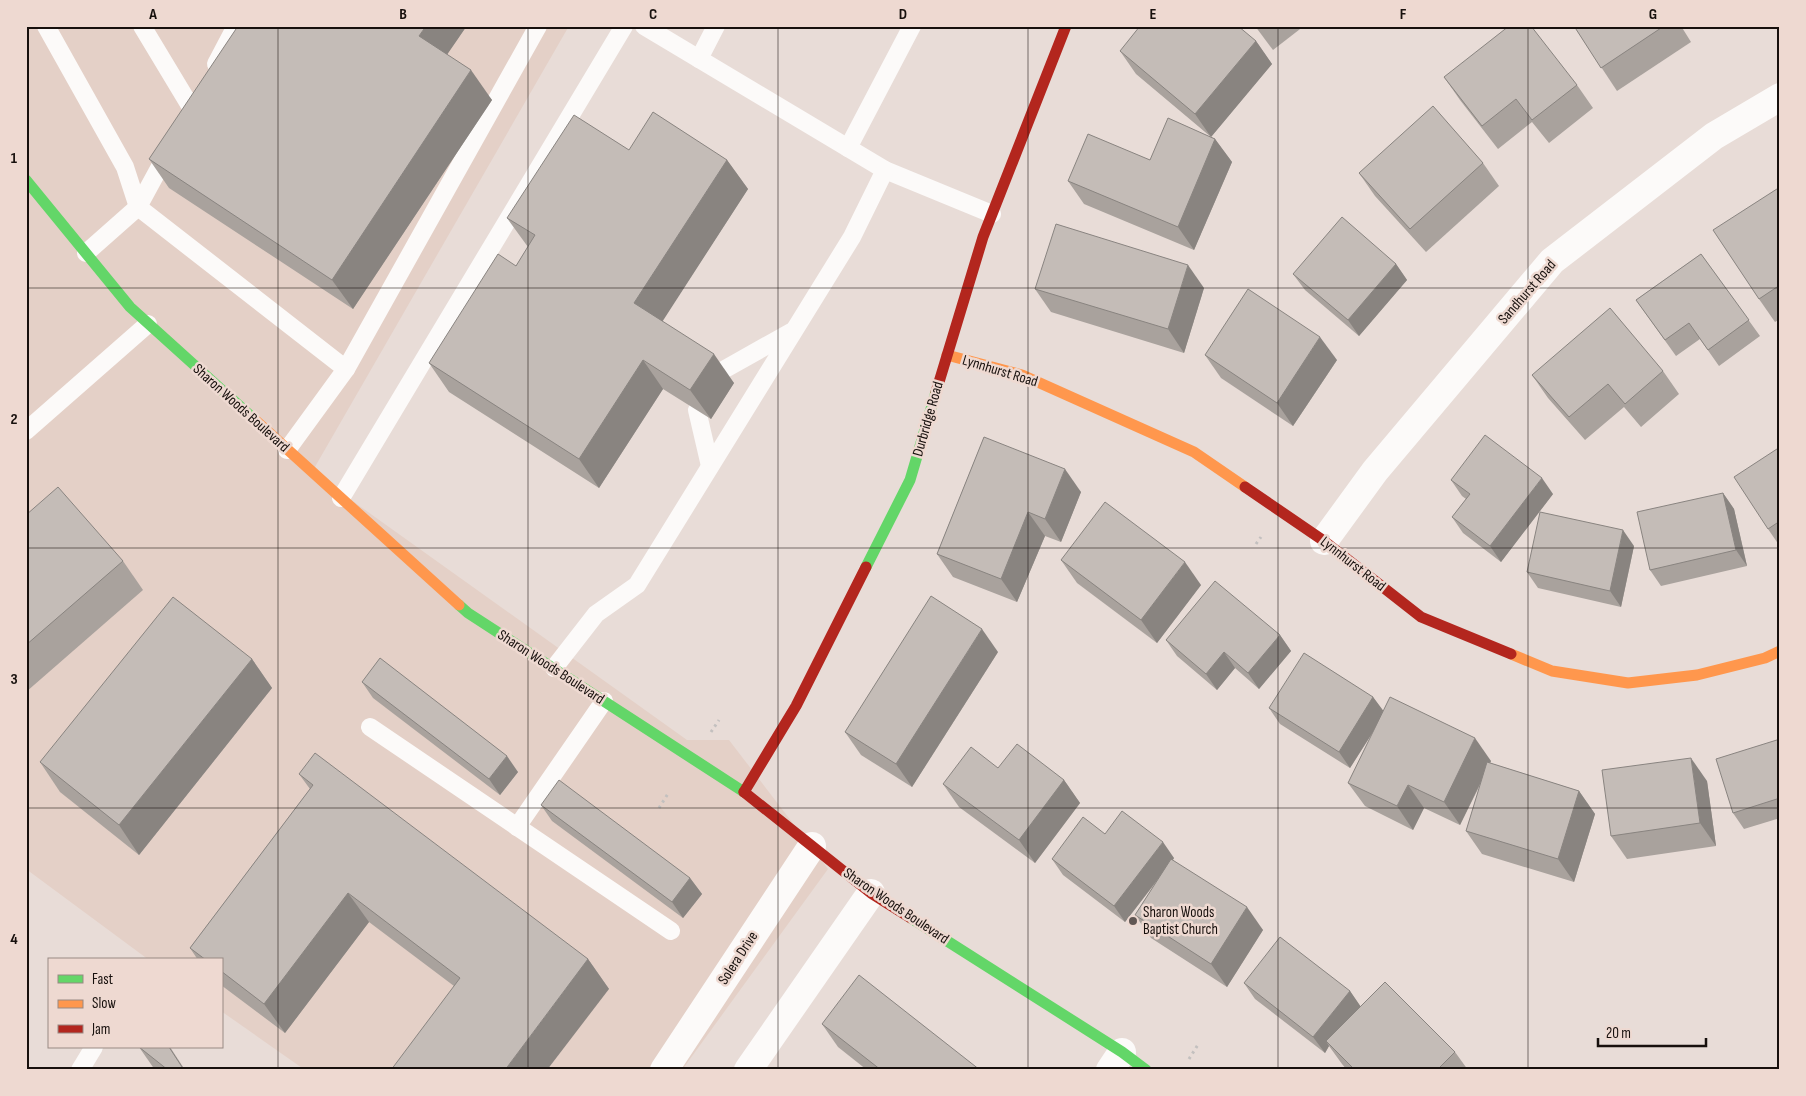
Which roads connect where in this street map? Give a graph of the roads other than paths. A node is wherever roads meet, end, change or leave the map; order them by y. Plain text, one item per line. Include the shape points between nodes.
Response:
1 (46, 26) edge
2 (142, 26) edge
3 (236, 26) edge
4 (538, 26) edge
5 (624, 26) edge
6 (644, 26) edge
7 (716, 26) edge
8 (912, 26) edge
9 (1066, 26) edge
10 (699, 59) junction
11 (210, 76) edge
12 (201, 92) edge
13 (1780, 96) edge
14 (192, 109) junction
15 (848, 148) junction
16 (885, 170) junction
17 (26, 180) edge
18 (138, 207) junction
19 (992, 214) junction
20 (86, 253) junction
21 (148, 324) junction
22 (794, 331) junction
23 (947, 355) junction
24 (346, 370) junction
25 (718, 373) dead end
26 (697, 410) edge
27 (26, 431) edge
28 (287, 450) junction
29 (710, 466) junction
30 (341, 498) junction
31 (1324, 541) junction
32 (1780, 651) edge
33 (554, 668) junction
34 (604, 701) junction
35 (370, 727) dead end
36 (744, 792) junction
37 (517, 827) junction
38 (812, 846) junction
39 (871, 893) junction
40 (671, 931) dead end
41 (93, 1048) edge
42 (1116, 1061) edge
43 (80, 1070) edge
44 (664, 1070) edge
45 (748, 1070) edge
46 (1146, 1070) edge

1 - 18 lane via 125,167
2 - 14 lane
3 - 11 lane
4 - 24 lane
5 - 30 lane
6 - 10 lane
7 - 10 lane
8 - 15 lane
9 - 19 street, Durbridge Road
10 - 15 lane
12 - 14 lane
13 - 31 street, Sandhurst Road via 1714,136 1552,261 1375,471
14 - 18 lane
15 - 16 lane
16 - 19 lane
16 - 22 lane via 852,237
17 - 20 street, Sharon Woods Boulevard
18 - 20 lane
18 - 24 lane
19 - 23 street, Durbridge Road
20 - 21 street, Sharon Woods Boulevard
21 - 27 lane
21 - 28 street, Sharon Woods Boulevard
22 - 25 lane
22 - 29 lane
23 - 31 street, Lynnhurst Road via 1022,375 1194,452
23 - 36 street, Durbridge Road via 910,480 796,706
24 - 28 lane
26 - 29 lane
28 - 30 street, Sharon Woods Boulevard
29 - 33 lane via 637,585 596,614
30 - 33 street, Sharon Woods Boulevard via 468,613
31 - 32 street, Lynnhurst Road via 1421,617 1552,671 1628,683 1697,675 1765,658
33 - 34 street, Sharon Woods Boulevard
34 - 36 street, Sharon Woods Boulevard
34 - 37 lane
35 - 37 lane
36 - 38 street, Sharon Woods Boulevard
37 - 40 lane
38 - 39 street, Sharon Woods Boulevard
38 - 44 street, Solera Drive
39 - 42 street, Sharon Woods Boulevard
39 - 45 street
41 - 43 lane
42 - 46 street, Sharon Woods Boulevard

